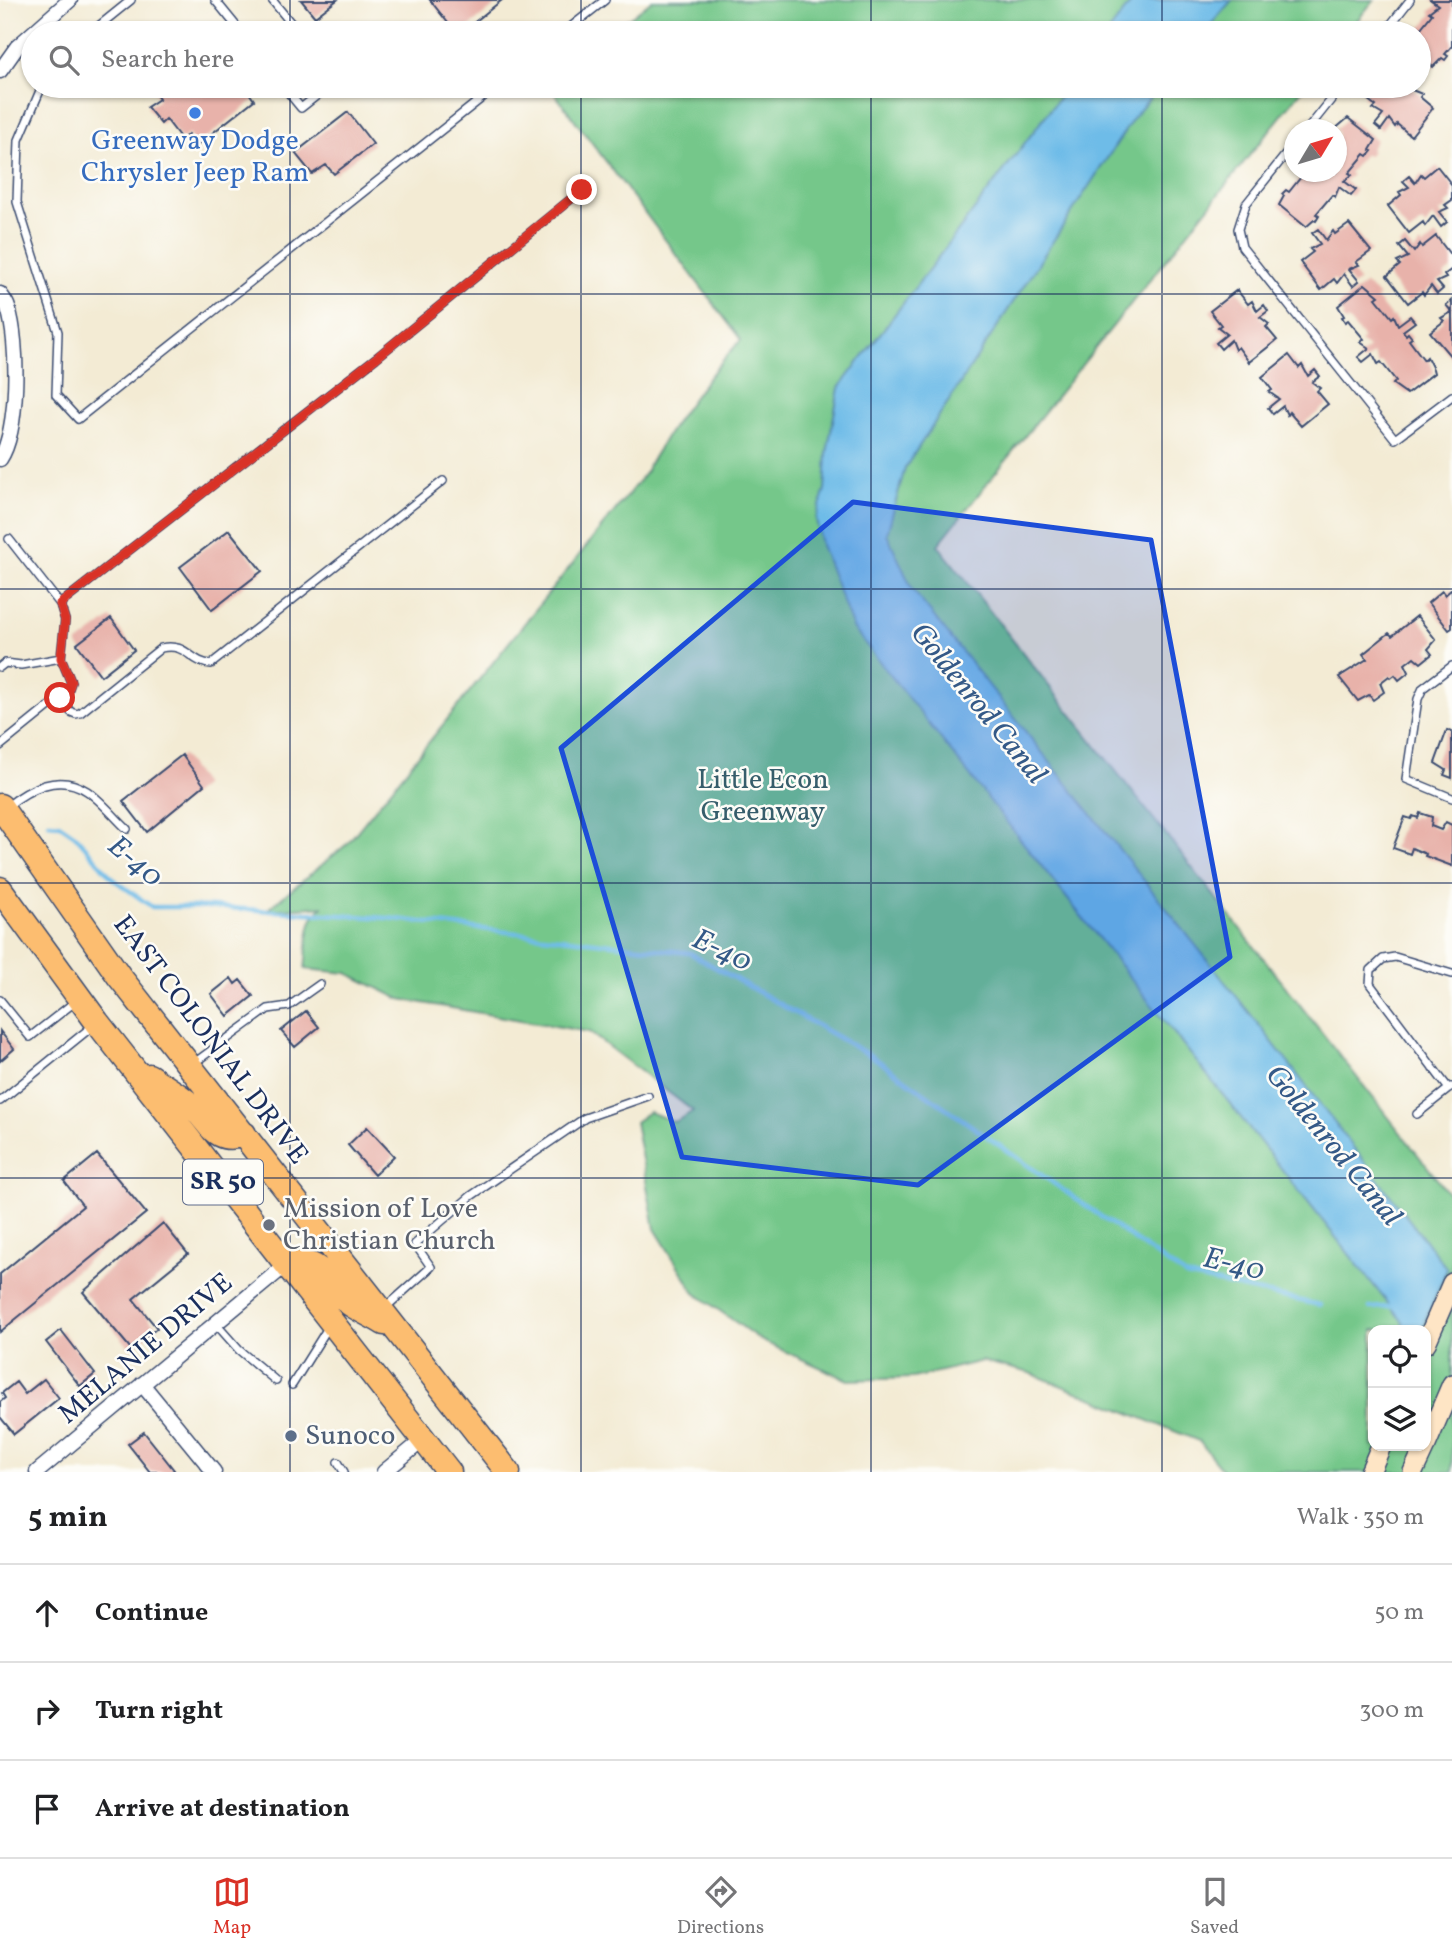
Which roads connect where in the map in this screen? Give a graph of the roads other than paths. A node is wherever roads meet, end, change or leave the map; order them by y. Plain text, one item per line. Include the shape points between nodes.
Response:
1 (69, 0) edge
2 (131, 0) edge
3 (215, 0) edge
4 (272, 0) edge
5 (605, 0) edge
6 (1410, 0) edge
7 (46, 21) edge
8 (105, 21) edge
9 (232, 21) edge
10 (289, 21) edge
11 (578, 21) edge
12 (1393, 21) edge
13 (21, 43) edge
14 (0, 71) edge
15 (36, 98) edge
16 (293, 98) edge
17 (314, 98) edge
18 (482, 98) edge
19 (1332, 98) edge
20 (1316, 119) edge
21 (1284, 156) edge
22 (582, 190) dead end
23 (0, 294) edge
24 (1452, 396) edge
25 (0, 459) edge
26 (443, 481) dead end
27 (9, 539) dead end
28 (60, 604) junction
29 (61, 658) junction
30 (1452, 666) edge
31 (0, 667) edge
32 (60, 698) junction
33 (0, 746) edge
34 (1452, 798) edge
35 (2, 808) edge
36 (127, 829) dead end
37 (0, 889) edge
38 (1452, 974) edge
39 (320, 984) dead end
40 (79, 999) junction
41 (0, 1000) edge
42 (97, 1022) junction
43 (128, 1062) junction
44 (190, 1066) junction
45 (1450, 1088) edge
46 (648, 1096) dead end
47 (0, 1101) edge
48 (1417, 1114) dead end
49 (244, 1134) junction
50 (287, 1264) junction
51 (1452, 1283) edge
52 (382, 1310) junction
53 (332, 1321) junction
54 (215, 1323) junction
55 (397, 1330) junction
56 (1431, 1331) edge
57 (276, 1381) dead end
58 (142, 1384) junction
59 (1452, 1384) edge
60 (292, 1385) dead end
61 (1431, 1432) edge
62 (424, 1439) junction
63 (1379, 1451) edge
64 (1422, 1451) edge
65 (338, 1462) dead end
66 (37, 1472) edge
67 (214, 1472) edge
68 (344, 1472) edge
69 (384, 1472) edge
70 (449, 1472) edge
71 (508, 1472) edge
72 (1370, 1472) edge
73 (1413, 1472) edge

1 - 7 street
2 - 8 lane
3 - 9 lane
4 - 10 lane
5 - 11 lane
6 - 12 lane
13 - 14 street
15 - 18 lane via 19,140 17,202 58,332 57,395 78,419
16 - 17 lane via 301,108
19 - 20 lane
21 - 24 lane via 1246,204 1238,229 1242,247 1395,439
22 - 28 lane via 376,358
23 - 25 street via 8,307 16,355 14,404 6,451
26 - 32 lane via 211,664 202,664 173,645 161,648 80,713 71,712
27 - 28 lane
28 - 29 lane via 65,620
29 - 31 lane
29 - 32 lane via 71,682
30 - 34 lane via 1423,688 1418,699 1406,779
32 - 33 lane
35 - 36 lane via 37,786 60,782 86,790
35 - 44 highway, EAST COLONIAL DRIVE / SR 50 via 119,976
37 - 40 highway, SR 50
38 - 45 lane via 1395,957 1383,958 1371,970 1370,984
39 - 44 lane via 289,1006 268,1009
40 - 41 lane via 30,1037
40 - 42 highway, SR 50
42 - 43 highway, SR 50
42 - 47 lane
43 - 49 highway via 192,1105 220,1135
43 - 50 highway, SR 50
44 - 49 highway, EAST COLONIAL DRIVE / SR 50
45 - 48 lane
46 - 52 lane via 585,1118 471,1196 415,1244 431,1267
49 - 52 highway, EAST COLONIAL DRIVE / SR 50
50 - 53 highway, SR 50
50 - 54 street, MELANIE DRIVE
50 - 55 highway via 305,1262 319,1268 344,1299
51 - 56 street
52 - 55 highway, EAST COLONIAL DRIVE / SR 50
53 - 60 lane
53 - 62 highway, SR 50
54 - 57 lane
54 - 58 street, MELANIE DRIVE
55 - 71 highway, EAST COLONIAL DRIVE / SR 50
58 - 66 street, MELANIE DRIVE
58 - 67 street
59 - 61 street
62 - 69 street
62 - 70 highway, SR 50
63 - 72 street
64 - 73 street
65 - 68 lane

